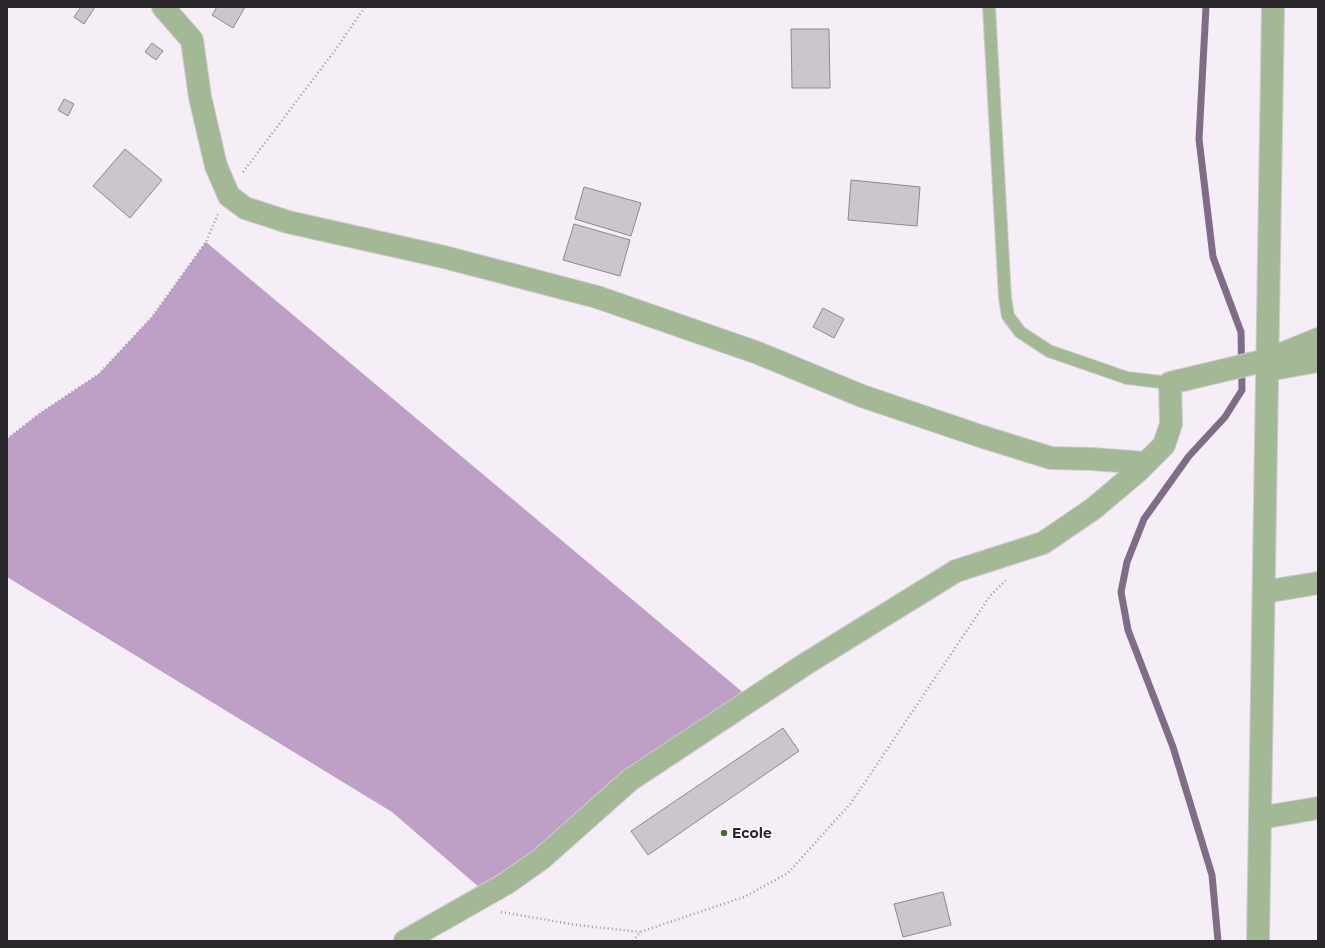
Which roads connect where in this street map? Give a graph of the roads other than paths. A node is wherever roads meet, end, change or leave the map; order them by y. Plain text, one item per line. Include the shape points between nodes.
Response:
1 (163, 7) edge
2 (989, 7) edge
3 (1273, 7) edge
4 (1318, 339) edge
5 (1318, 361) edge
6 (1267, 365) junction
7 (1170, 383) junction
8 (1146, 463) junction
9 (1318, 583) edge
10 (1264, 592) junction
11 (1318, 808) edge
12 (1260, 818) junction
13 (405, 941) edge
14 (1258, 941) edge

1 - 8 street via 192,40 200,97 216,166 229,196 245,208 288,222 444,257 597,297 758,353 862,396 1051,458
2 - 7 lane via 1008,316 1020,332 1049,351 1127,378
3 - 6 street
4 - 6 street
5 - 6 street
6 - 7 street
6 - 10 street
7 - 8 street via 1171,424 1164,445
8 - 13 street via 1093,509 1043,543 956,571 807,663 630,780 541,859 507,883
9 - 10 street
10 - 12 street
11 - 12 street
12 - 14 street

